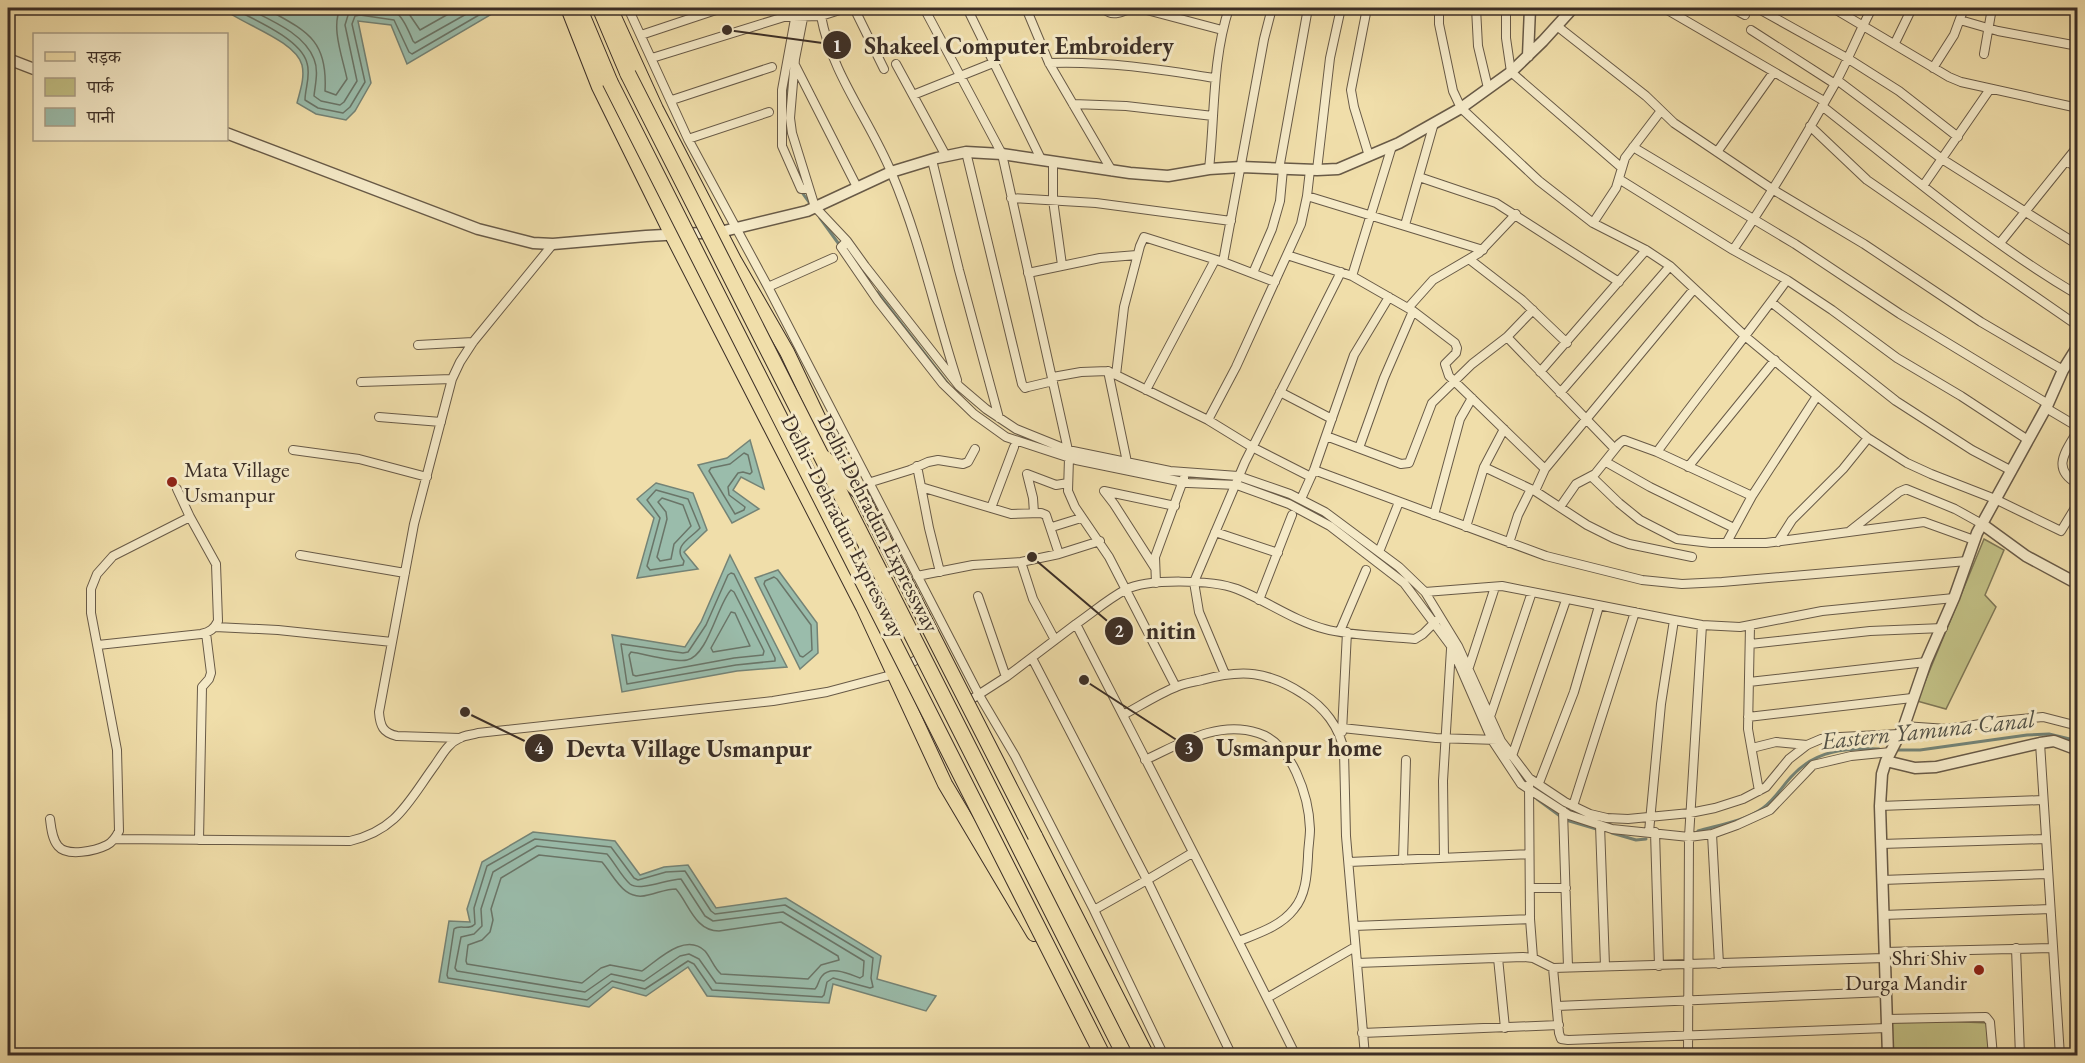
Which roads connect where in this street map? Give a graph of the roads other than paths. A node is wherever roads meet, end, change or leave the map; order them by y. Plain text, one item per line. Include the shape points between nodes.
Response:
1 (568, 8) edge
2 (579, 8) edge
3 (600, 8) edge
4 (610, 8) edge
5 (628, 8) edge
6 (722, 8) edge
7 (796, 8) edge
8 (805, 8) edge
9 (846, 8) edge
10 (854, 8) edge
11 (924, 8) edge
12 (967, 8) edge
13 (1103, 8) edge
14 (1138, 8) edge
15 (1229, 8) edge
16 (1272, 8) edge
17 (1308, 8) edge
18 (1341, 8) edge
19 (1367, 8) edge
20 (1438, 8) edge
21 (1476, 8) edge
22 (1506, 8) edge
23 (1530, 8) edge
24 (1572, 8) edge
25 (1664, 8) edge
26 (1732, 8) edge
27 (1757, 8) edge
28 (1833, 8) edge
29 (1872, 8) edge
30 (1911, 8) edge
31 (1964, 8) edge
32 (1992, 8) edge
33 (1030, 9) edge
34 (1744, 15) dead end
35 (821, 16) junction
36 (798, 17) junction
37 (1960, 20) junction
38 (1863, 24) junction
39 (1557, 26) junction
40 (1989, 28) junction
41 (1222, 30) junction
42 (1751, 30) dead end
43 (641, 35) junction
44 (1895, 43) junction
45 (2078, 46) edge
46 (1984, 54) dead end
47 (1528, 56) junction
48 (652, 58) junction
49 (1848, 58) junction
50 (8, 59) edge
51 (794, 63) junction
52 (993, 63) junction
53 (1049, 63) junction
54 (896, 64) dead end
55 (772, 67) dead end
56 (1933, 68) junction
57 (33, 69) edge
58 (884, 69) dead end
59 (1511, 72) junction
60 (1773, 73) junction
61 (960, 76) junction
62 (1214, 78) junction
63 (1836, 82) junction
64 (1488, 88) junction
65 (1990, 88) junction
66 (913, 95) junction
67 (672, 100) junction
68 (1823, 103) junction
69 (1073, 104) junction
70 (1461, 108) junction
71 (2078, 108) edge
72 (769, 112) dead end
73 (1660, 112) junction
74 (1213, 116) junction
75 (1434, 123) junction
76 (1810, 126) junction
77 (228, 134) edge
78 (1958, 137) junction
79 (688, 139) junction
80 (1392, 146) junction
81 (2078, 146) edge
82 (1634, 147) junction
83 (966, 152) junction
84 (1717, 152) junction
85 (1002, 154) junction
86 (946, 156) junction
87 (1369, 156) junction
88 (1041, 159) junction
89 (1942, 159) junction
90 (932, 160) junction
91 (1053, 161) junction
92 (2066, 161) junction
93 (1241, 167) junction
94 (1622, 168) junction
95 (2078, 168) edge
96 (1209, 169) junction
97 (1281, 169) junction
98 (1313, 170) junction
99 (1112, 171) junction
100 (891, 172) junction
101 (1419, 177) junction
102 (1619, 179) junction
103 (1923, 186) junction
104 (857, 187) junction
105 (809, 189) junction
106 (1772, 189) junction
107 (1307, 196) junction
108 (1011, 198) junction
109 (1053, 200) junction
110 (811, 209) junction
111 (2026, 212) junction
112 (1516, 214) junction
113 (1371, 215) junction
114 (1754, 220) junction
115 (1231, 221) junction
116 (1593, 223) junction
117 (1405, 225) junction
118 (736, 229) junction
119 (720, 232) junction
120 (672, 235) junction
121 (2000, 243) junction
122 (553, 244) junction
123 (2078, 244) edge
124 (1483, 250) junction
125 (1646, 250) junction
126 (1733, 250) junction
127 (1137, 255) junction
128 (1287, 255) junction
129 (833, 258) dead end
130 (1469, 259) junction
131 (1219, 261) junction
132 (1062, 266) junction
133 (1670, 266) junction
134 (1341, 272) junction
135 (1028, 273) junction
136 (1253, 273) junction
137 (1352, 276) junction
138 (1787, 280) junction
139 (1275, 282) junction
140 (1619, 282) junction
141 (768, 286) junction
142 (1694, 289) junction
143 (2078, 295) edge
144 (1389, 297) junction
145 (1771, 302) junction
146 (1411, 310) junction
147 (1533, 310) junction
148 (2078, 326) edge
149 (1507, 337) junction
150 (1746, 337) junction
151 (473, 342) junction
152 (1567, 343) junction
153 (418, 345) dead end
154 (2078, 346) edge
155 (1775, 360) junction
156 (2063, 370) junction
157 (1540, 372) junction
158 (1112, 373) junction
159 (452, 379) junction
160 (1053, 379) junction
161 (1453, 381) junction
162 (361, 382) dead end
163 (956, 390) junction
164 (1146, 390) junction
165 (1280, 392) junction
166 (1560, 393) junction
167 (1817, 396) junction
168 (1472, 398) junction
169 (2047, 406) junction
170 (378, 417) dead end
171 (999, 418) junction
172 (1332, 419) junction
173 (1208, 420) junction
174 (1586, 420) junction
175 (441, 422) junction
176 (1504, 429) junction
177 (2078, 429) edge
178 (1326, 436) junction
179 (1868, 438) junction
180 (2028, 440) junction
181 (1014, 447) dead end
182 (1252, 447) junction
183 (815, 448) junction
184 (1359, 448) junction
185 (975, 449) dead end
186 (1615, 449) junction
187 (293, 450) dead end
188 (1657, 452) junction
189 (1069, 455) junction
190 (1126, 462) junction
191 (1606, 462) junction
192 (917, 466) junction
193 (1484, 467) junction
194 (1688, 467) junction
195 (1545, 469) junction
196 (2012, 471) junction
197 (1186, 472) junction
198 (1312, 473) junction
199 (1238, 476) junction
200 (427, 477) junction
201 (1592, 477) junction
202 (1183, 482) junction
203 (868, 483) junction
204 (1068, 483) junction
205 (2078, 484) edge
206 (1234, 485) junction
207 (921, 487) junction
208 (177, 489) dead end
209 (1533, 490) junction
210 (1752, 496) junction
211 (1301, 499) junction
212 (1995, 499) junction
213 (1399, 502) junction
214 (2078, 503) edge
215 (1175, 506) junction
216 (1560, 507) junction
217 (991, 508) junction
218 (1034, 513) junction
219 (1292, 515) dead end
220 (1434, 515) junction
221 (190, 517) junction
222 (1081, 518) junction
223 (1982, 524) junction
224 (1052, 527) junction
225 (1466, 527) junction
226 (1734, 528) junction
227 (1850, 531) junction
228 (1215, 532) junction
229 (1974, 540) junction
230 (1100, 541) junction
231 (1727, 542) junction
232 (1779, 542) junction
233 (1509, 543) junction
234 (1379, 552) junction
235 (1278, 553) junction
236 (1059, 554) junction
237 (300, 555) dead end
238 (1692, 557) dead end
239 (1967, 561) junction
240 (1021, 562) junction
241 (1155, 568) junction
242 (1366, 570) dead end
243 (940, 572) junction
244 (405, 573) junction
245 (917, 576) junction
246 (1194, 582) junction
247 (1156, 583) junction
248 (2077, 583) edge
249 (1495, 587) junction
250 (1127, 589) junction
251 (1425, 592) junction
252 (1532, 592) junction
253 (978, 597) dead end
254 (1954, 598) junction
255 (1259, 600) junction
256 (1566, 600) junction
257 (1599, 606) junction
258 (1635, 612) junction
259 (1674, 620) junction
260 (1437, 622) junction
261 (1076, 624) junction
262 (1701, 625) junction
263 (1750, 626) junction
264 (215, 627) junction
265 (1943, 628) junction
266 (1344, 632) junction
267 (206, 633) junction
268 (1055, 640) junction
269 (392, 642) junction
270 (1451, 643) junction
271 (1750, 644) junction
272 (98, 645) junction
273 (931, 651) junction
274 (1032, 658) junction
275 (1926, 662) junction
276 (1469, 667) junction
277 (894, 673) junction
278 (1225, 674) junction
279 (1006, 677) junction
280 (1749, 682) junction
281 (1176, 687) junction
282 (980, 695) junction
283 (1912, 698) junction
284 (959, 707) junction
285 (1491, 714) junction
286 (1123, 715) junction
287 (1748, 717) junction
288 (2078, 726) edge
289 (1342, 728) junction
290 (1900, 733) junction
291 (460, 738) junction
292 (1446, 738) junction
293 (1497, 740) junction
294 (1342, 742) junction
295 (2040, 743) junction
296 (1807, 745) junction
297 (1752, 748) junction
298 (2078, 750) edge
299 (1512, 756) junction
300 (1889, 756) junction
301 (1144, 760) junction
302 (1406, 760) dead end
303 (1529, 778) junction
304 (1539, 783) junction
305 (1529, 788) junction
306 (1759, 791) junction
307 (1006, 800) junction
308 (2043, 800) junction
309 (1573, 806) junction
310 (1880, 806) junction
311 (1563, 812) junction
312 (1690, 813) junction
313 (1651, 817) junction
314 (50, 819) dead end
315 (966, 820) junction
316 (1600, 829) junction
317 (1652, 832) junction
318 (1712, 834) junction
319 (1688, 837) junction
320 (115, 839) junction
321 (2046, 839) junction
322 (199, 840) junction
323 (1881, 844) junction
324 (1192, 853) junction
325 (1529, 854) junction
326 (1444, 858) junction
327 (1403, 860) junction
328 (1349, 862) junction
329 (2048, 874) junction
330 (1147, 880) junction
331 (1882, 880) junction
332 (1530, 888) junction
333 (1566, 888) junction
334 (2050, 909) junction
335 (1094, 910) junction
336 (1883, 915) junction
337 (1530, 919) junction
338 (1354, 926) junction
339 (1239, 941) junction
340 (1355, 947) junction
341 (2016, 948) junction
342 (2052, 948) junction
343 (1884, 955) junction
344 (1498, 958) junction
345 (1533, 958) junction
346 (1357, 963) junction
347 (1689, 964) junction
348 (1719, 964) junction
349 (1605, 966) junction
350 (1659, 966) junction
351 (1568, 967) junction
352 (1553, 968) junction
353 (1886, 992) junction
354 (1267, 998) junction
355 (1690, 1000) junction
356 (1557, 1006) junction
357 (1887, 1024) junction
358 (1559, 1025) junction
359 (1505, 1028) junction
360 (1362, 1033) junction
361 (1688, 1036) junction
362 (1097, 1056) edge
363 (1103, 1056) edge
364 (1125, 1056) edge
365 (1136, 1056) edge
366 (1147, 1056) edge
367 (1164, 1056) edge
368 (1232, 1056) edge
369 (1296, 1056) edge
370 (1365, 1056) edge
371 (1688, 1056) edge
372 (1888, 1056) edge
373 (1992, 1056) edge
374 (2020, 1056) edge
375 (2060, 1056) edge

1 - 120 main road, Delhi–Dehradun Expressway via 599,87
2 - 363 highway, Delhi-Dehradun Expressway, bridge via 656,175
3 - 183 highway, Delhi-Dehradun Expressway, bridge via 633,84
4 - 119 main road, Delhi–Dehradun Expressway via 656,109
5 - 43 street
6 - 43 street
7 - 36 street
8 - 36 street
9 - 35 street
10 - 58 street
11 - 61 street
12 - 52 street
13 - 14 street via 1112,14
14 - 41 street
15 - 41 street
16 - 93 street
17 - 97 street
18 - 98 street
19 - 87 street via 1351,90
20 - 70 street via 1453,91
21 - 64 street via 1478,46
22 - 59 street
23 - 47 street
24 - 39 street
25 - 60 street
26 - 34 street
27 - 49 street
28 - 38 street
29 - 38 street
30 - 44 street
31 - 37 street
32 - 40 street
33 - 53 street
35 - 36 street
35 - 100 street via 837,68
36 - 48 street via 784,17
36 - 51 street
36 - 105 street via 782,90 782,146 801,189
37 - 40 street
37 - 56 street
38 - 44 street
38 - 49 street
39 - 47 street
39 - 73 street via 1646,96
40 - 45 street
40 - 46 street
41 - 62 street
42 - 63 street
43 - 48 street
44 - 56 street
47 - 59 street
48 - 67 street
49 - 63 street
49 - 78 street
50 - 57 street
51 - 104 street
51 - 105 street via 789,118
52 - 61 street
52 - 88 street
53 - 62 street via 1116,64
53 - 69 street
54 - 66 street
55 - 67 street
56 - 65 street via 1961,82
59 - 64 street
59 - 94 street
60 - 68 street
60 - 84 street
61 - 66 street
61 - 85 street
62 - 74 street
63 - 68 street
63 - 89 street
64 - 70 street
65 - 71 street
65 - 78 street
66 - 86 street
67 - 79 street
68 - 76 street
68 - 103 street
69 - 74 street
69 - 99 street
70 - 75 street
70 - 116 street via 1539,181
72 - 79 street
73 - 82 street
73 - 84 street
74 - 96 street
75 - 80 street
75 - 101 street
76 - 106 street
76 - 148 street via 1868,180
77 - 122 street via 478,229
78 - 89 street
79 - 118 street
80 - 87 street
80 - 113 street
81 - 92 street
82 - 94 street
82 - 114 street
83 - 85 street
83 - 86 street
83 - 160 street via 1022,384 1025,388
84 - 106 street
85 - 88 street
85 - 108 street
86 - 90 street
87 - 98 street via 1338,169
88 - 91 street
89 - 103 street
89 - 111 street
90 - 100 street
90 - 171 street
91 - 99 street
91 - 109 street
92 - 95 street
92 - 111 street
93 - 96 street
93 - 97 street
93 - 115 street
94 - 102 street
96 - 99 street via 1168,177
97 - 98 street
97 - 136 street via 1280,201
98 - 107 street
100 - 104 street
100 - 163 street via 905,208
101 - 112 street via 1496,202
101 - 117 street
102 - 116 street
102 - 126 street
103 - 121 street
104 - 110 street
105 - 110 street
106 - 114 street
106 - 156 street
107 - 113 street
107 - 128 street via 1301,224
108 - 109 street
108 - 135 street
109 - 115 street
109 - 132 street
110 - 118 street
110 - 163 street via 865,266
111 - 121 street
111 - 123 street
112 - 124 street
112 - 140 street
113 - 117 street
113 - 137 street
114 - 126 street
114 - 169 street
115 - 131 street
116 - 125 street
117 - 124 street
118 - 119 street
118 - 141 street
119 - 120 street
119 - 273 main road, Delhi–Dehradun Expressway via 787,352
120 - 122 street
120 - 277 main road, Delhi–Dehradun Expressway
121 - 143 street
122 - 151 street
124 - 130 street
125 - 133 street
125 - 140 street
126 - 138 street
127 - 131 street via 1142,239 1147,237
127 - 132 street
127 - 158 street
128 - 134 street
128 - 139 street
129 - 141 street
130 - 146 street via 1433,280
130 - 147 street
131 - 136 street
131 - 164 street
132 - 135 street
133 - 142 street
133 - 166 street
134 - 137 street
134 - 165 street
135 - 160 street
136 - 139 street
137 - 144 street
138 - 145 street
138 - 180 street via 1897,358
139 - 173 street
140 - 152 street
141 - 203 street
142 - 150 street
142 - 174 street
144 - 146 street
144 - 172 street via 1354,355
145 - 150 street
145 - 196 street via 1896,401
146 - 161 street via 1455,343 1456,353 1445,364
146 - 184 street
147 - 149 street
147 - 152 street
149 - 157 street
149 - 161 street
150 - 155 street
150 - 188 street
151 - 153 street
151 - 159 street
152 - 157 street
154 - 156 street
155 - 167 street
155 - 194 street
156 - 169 street
157 - 166 street
158 - 160 street via 1081,372
158 - 164 street
158 - 190 street
159 - 162 street
159 - 175 street
160 - 189 street
161 - 168 street
161 - 184 street via 1432,403 1409,463 1401,465
163 - 171 street
163 - 189 street via 974,414 1006,437
164 - 173 street
165 - 172 street
165 - 182 street
166 - 174 street
167 - 179 street
167 - 210 street
168 - 176 street
168 - 220 street via 1460,419
169 - 177 street
169 - 180 street
170 - 175 street
171 - 189 street
172 - 178 street
173 - 182 street
174 - 186 street
174 - 195 street
175 - 200 street
176 - 193 street
176 - 195 street
177 - 205 street via 2062,471
178 - 184 street
178 - 198 street
179 - 212 street via 1907,463
179 - 232 street via 1792,520
180 - 196 street
181 - 217 street
182 - 198 street
182 - 199 street
183 - 364 highway, Delhi-Dehradun Expressway, bridge
183 - 366 main road, bridge via 860,493
185 - 192 street via 963,464 938,460
186 - 188 street via 1624,440
186 - 191 street
187 - 200 street via 359,459
188 - 194 street
189 - 190 street
189 - 202 street
189 - 204 street
190 - 197 street
191 - 201 street
191 - 226 street
192 - 203 street
192 - 207 street
193 - 209 street
193 - 225 street
194 - 210 street
195 - 209 street
196 - 212 street
197 - 199 street
197 - 202 street
198 - 211 street
198 - 213 street
199 - 206 street
199 - 211 street
200 - 244 street
201 - 216 street via 1576,484
201 - 231 street via 1618,503 1663,533 1677,539
202 - 206 street
202 - 215 street
203 - 245 street
204 - 218 street via 1056,485 1027,474
204 - 222 street
206 - 228 street
206 - 260 street via 1289,504 1330,526 1404,583
207 - 217 street
207 - 243 street
208 - 221 street
209 - 216 street
209 - 233 street via 1518,515
210 - 226 street
211 - 234 street
212 - 214 street via 2061,531
212 - 223 street
213 - 220 street
213 - 234 street
215 - 241 street via 1155,557
215 - 241 street via 1104,491
216 - 238 street via 1613,538
217 - 218 street via 1011,514
218 - 224 street via 1046,515
219 - 235 street
220 - 225 street
221 - 264 street via 216,564
221 - 272 street via 113,556 97,574 91,589 91,613
222 - 224 street
222 - 230 street
223 - 227 street via 1906,489
223 - 229 street
223 - 248 street via 2026,556
224 - 236 street
225 - 233 street
226 - 231 street
227 - 229 street via 1924,522
227 - 232 street
228 - 235 street
228 - 246 street
229 - 239 street
230 - 236 street
230 - 250 street
231 - 232 street
233 - 239 street via 1574,564 1642,580 1682,584
234 - 251 street
235 - 255 street
236 - 240 street
237 - 244 street
239 - 254 street
240 - 243 street
240 - 268 street via 1033,599
241 - 247 street
242 - 266 street
243 - 245 street
244 - 269 street
245 - 282 street
246 - 247 street
246 - 255 street via 1237,589
246 - 278 street via 1199,612
247 - 250 street
249 - 251 street
249 - 252 street
249 - 276 street
250 - 261 street
250 - 281 street
251 - 260 street
252 - 256 street
252 - 285 street
253 - 279 street
254 - 263 street via 1840,608
254 - 265 street
255 - 266 street via 1313,625
256 - 257 street
256 - 299 street
257 - 258 street
257 - 304 street via 1574,692
258 - 259 street
258 - 309 street
259 - 262 street
259 - 313 street via 1661,704
260 - 266 street via 1415,639
260 - 270 street
261 - 268 street
261 - 286 street
262 - 263 street
262 - 312 street
263 - 271 street
264 - 267 street
264 - 269 street
265 - 271 street via 1870,631
265 - 275 street
266 - 289 street
267 - 272 street
267 - 322 street via 211,673 202,687
268 - 274 street
269 - 291 street via 379,712 382,729 397,736
270 - 276 street
270 - 292 street
270 - 293 street
271 - 280 street
272 - 320 street via 117,750 120,824
273 - 277 street
273 - 284 main road, Delhi–Dehradun Expressway
274 - 279 street
274 - 330 street
275 - 280 street
275 - 283 street
276 - 285 street
277 - 291 street via 827,692 773,701
277 - 315 main road, Delhi–Dehradun Expressway via 945,784
278 - 281 street
278 - 294 street via 1253,673 1294,688 1328,714
279 - 282 street
280 - 287 street
281 - 286 street
282 - 284 street
282 - 335 street
283 - 287 street
283 - 290 street
284 - 307 main road, Delhi–Dehradun Expressway
285 - 293 street
286 - 301 street
287 - 297 street
288 - 290 street via 2043,717
289 - 292 street
289 - 294 street
290 - 296 street via 1821,739
290 - 300 street
291 - 322 street via 448,746 398,817 368,837 350,841
292 - 293 street
292 - 326 street
293 - 299 street
293 - 305 street via 1521,784
294 - 328 street
295 - 298 street via 2054,741
295 - 300 street via 1936,767 1915,768
295 - 308 street
296 - 297 street via 1776,742
296 - 306 street
297 - 306 street
299 - 303 street
300 - 310 street via 1882,774
300 - 318 street via 1851,756 1813,765 1770,810
301 - 324 street
301 - 339 street via 1201,734 1243,730 1270,738 1293,766 1304,792 1310,830 1304,890 1295,908 1279,924
302 - 327 street
303 - 304 street
303 - 305 street
304 - 309 street
305 - 311 street
305 - 325 street
306 - 312 street
307 - 315 street
307 - 365 main road, Delhi–Dehradun Expressway
308 - 310 street
308 - 321 street
309 - 313 street via 1607,818
310 - 323 street
311 - 316 street
311 - 333 street
312 - 313 street
312 - 319 street
313 - 317 street
314 - 320 street via 54,840 70,853 106,845
315 - 362 main road, Delhi–Dehradun Expressway via 1039,941
316 - 317 street
316 - 349 street
317 - 319 street
317 - 350 street
318 - 319 street
318 - 348 street
319 - 347 street
320 - 322 street
321 - 323 street
321 - 329 street
323 - 331 street
324 - 330 street
324 - 339 street
325 - 326 street
325 - 332 street
326 - 327 street
327 - 328 street
328 - 338 street
329 - 331 street
329 - 334 street
330 - 335 street
330 - 368 street
331 - 336 street
332 - 333 street
332 - 337 street
333 - 351 street
334 - 336 street
334 - 342 street
335 - 367 street
336 - 343 street
337 - 338 street
337 - 345 street
338 - 340 street
339 - 354 street
340 - 346 street
340 - 354 street
341 - 342 street
341 - 343 street
341 - 374 street
342 - 375 street
343 - 348 street
343 - 353 street
344 - 345 street
344 - 346 street
344 - 359 street
345 - 352 street
346 - 360 street
347 - 348 street
347 - 350 street
347 - 355 street
349 - 350 street
349 - 351 street
351 - 352 street
352 - 356 street
353 - 355 street
353 - 357 street
354 - 369 street
355 - 356 street
355 - 361 street
356 - 358 street
357 - 361 street
357 - 372 street
357 - 373 street via 1986,1017 1990,1022
358 - 359 street
358 - 361 street via 1561,1039 1568,1040
359 - 360 street
360 - 370 street
361 - 371 street

